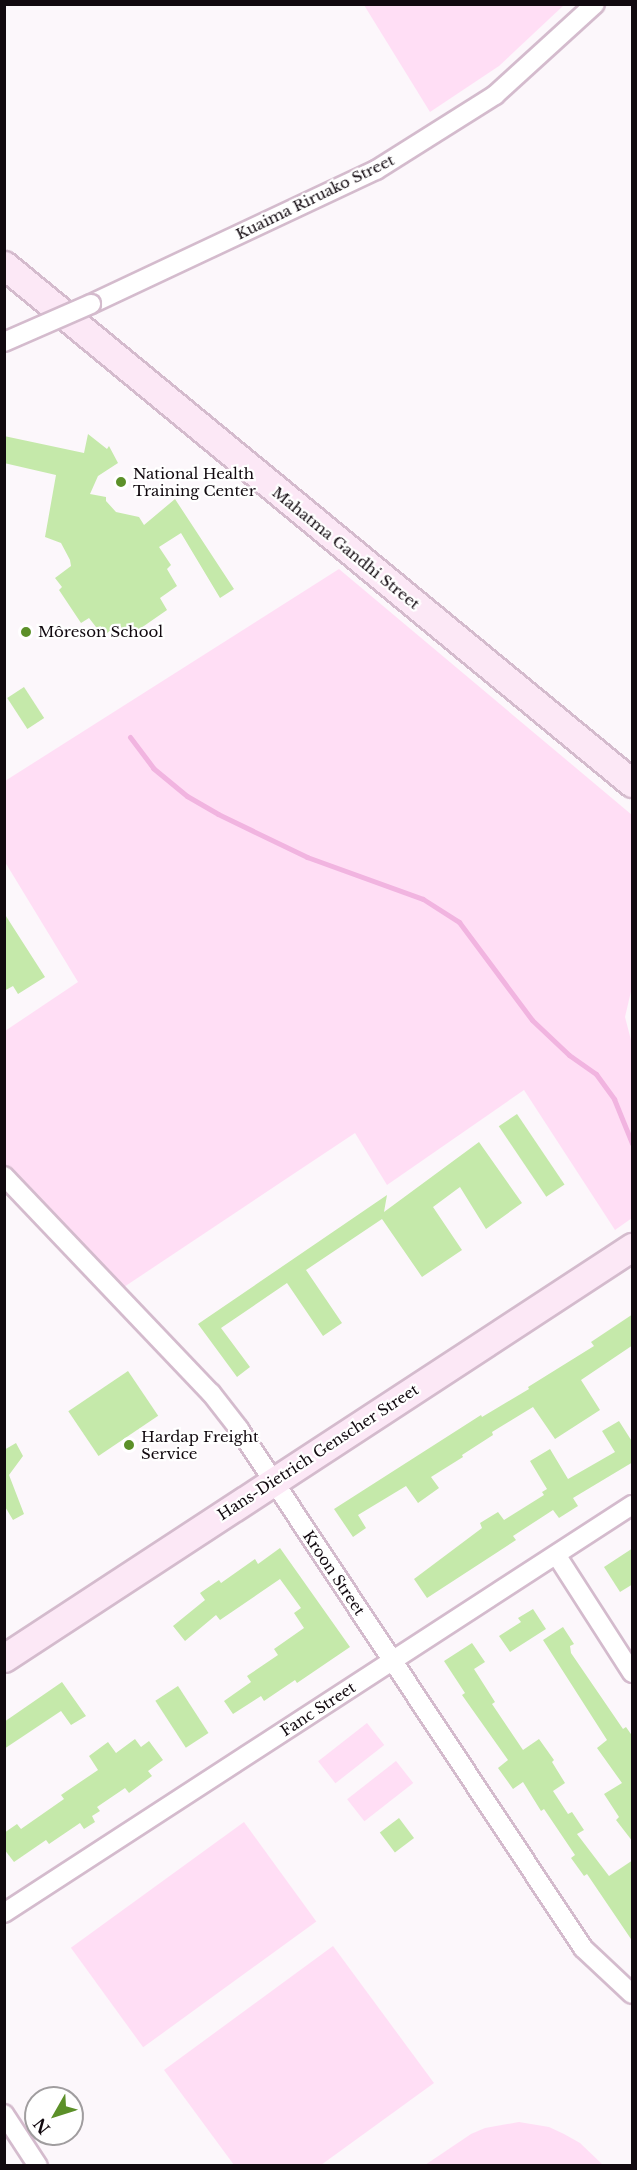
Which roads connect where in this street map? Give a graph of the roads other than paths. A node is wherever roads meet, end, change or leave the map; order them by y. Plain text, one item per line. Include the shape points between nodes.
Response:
1 (595, 4) edge
2 (4, 265) edge
3 (4, 342) edge
4 (633, 783) edge
5 (4, 1176) edge
6 (633, 1247) edge
7 (273, 1482) junction
8 (633, 1505) edge
9 (557, 1556) junction
10 (4, 1658) edge
11 (392, 1660) junction
12 (633, 1673) edge
13 (4, 1913) edge
14 (633, 1994) edge
15 (4, 2114) edge
16 (38, 2166) edge

1 - 3 street, Kuaima Riruako Street, bridge via 495,95 376,170
2 - 4 street, Mahatma Gandhi Street
5 - 7 street, Kroon Street via 211,1393
6 - 7 street, Hans-Dietrich Genscher Street
7 - 10 street, Hans-Dietrich Genscher Street
7 - 11 street, Kroon Street
8 - 9 street, Fanc Street
9 - 11 street, Fanc Street
9 - 12 street
11 - 13 street, Fanc Street
11 - 14 street, Kroon Street via 583,1948
15 - 16 street

